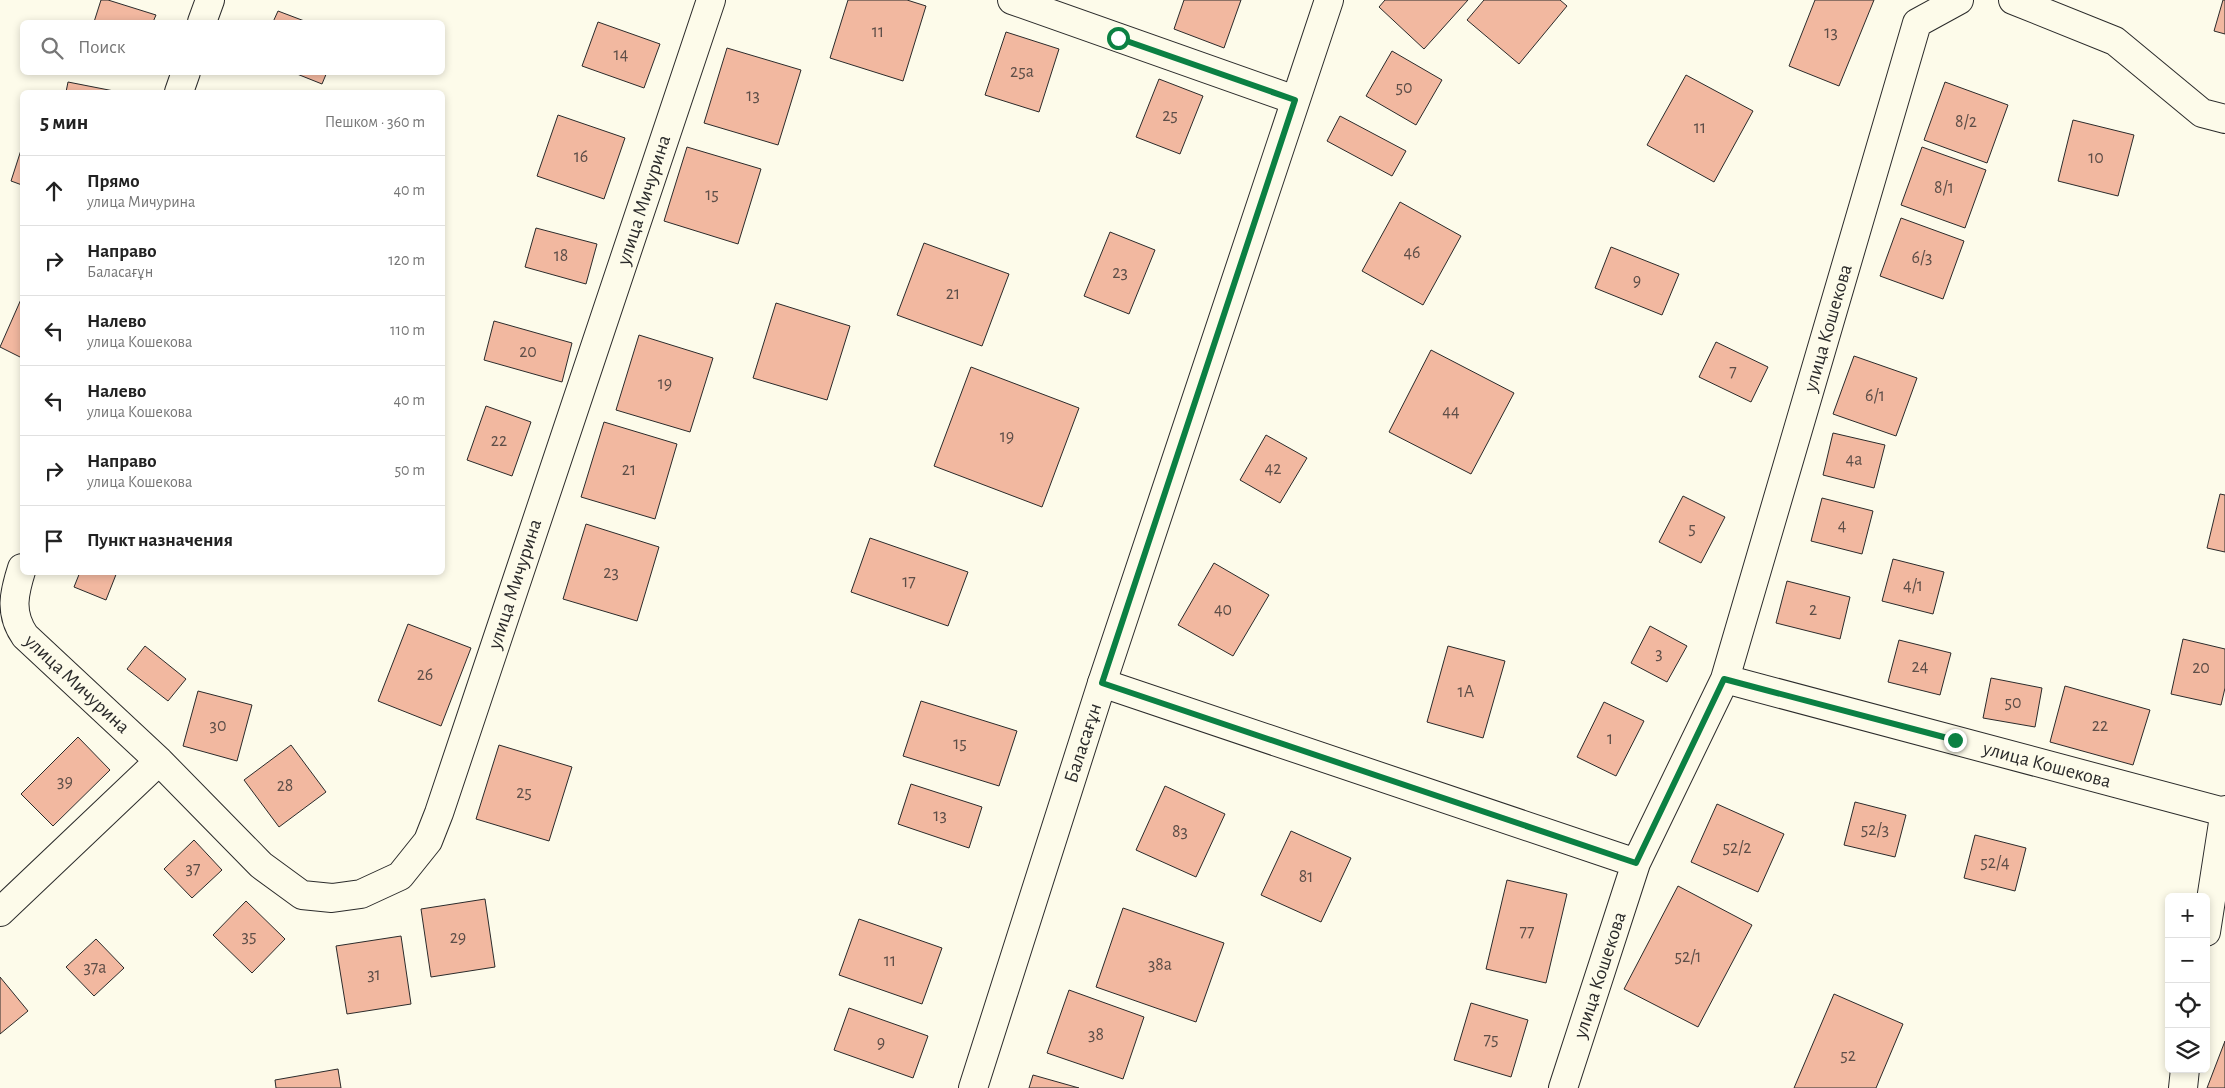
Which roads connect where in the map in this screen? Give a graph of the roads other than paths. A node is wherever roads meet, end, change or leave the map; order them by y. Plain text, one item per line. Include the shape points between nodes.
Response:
1 (210, 0) edge
2 (710, 0) edge
3 (1012, 0) edge
4 (1329, 0) edge
5 (1959, 0) edge
6 (2013, 0) edge
7 (203, 20) edge
8 (185, 75) edge
9 (180, 90) edge
10 (1295, 100) junction
11 (2225, 120) edge
12 (20, 574) edge
13 (1724, 679) junction
14 (1102, 683) junction
15 (159, 761) junction
16 (2225, 811) edge
17 (1636, 863) junction
18 (2210, 907) edge
19 (0, 912) edge
20 (2185, 1073) edge
21 (973, 1088) edge
22 (1563, 1088) edge
23 (2183, 1088) edge

1 - 7 street
2 - 15 street, улица Мичурина via 428,841 400,876 361,894 332,898 302,895 261,865
3 - 10 street
4 - 10 street, Баласағұн
5 - 13 street, улица Кошекова via 1917,23
6 - 11 street via 2116,41 2202,112
8 - 9 street
10 - 14 street, Баласағұн
12 - 15 street, улица Мичурина via 13,606 15,618 25,636
13 - 16 street, улица Кошекова
13 - 17 street, улица Кошекова
14 - 17 street
14 - 21 street, Баласағұн
15 - 19 street
16 - 18 street, улица Кошекова
17 - 22 street, улица Кошекова
20 - 23 street

